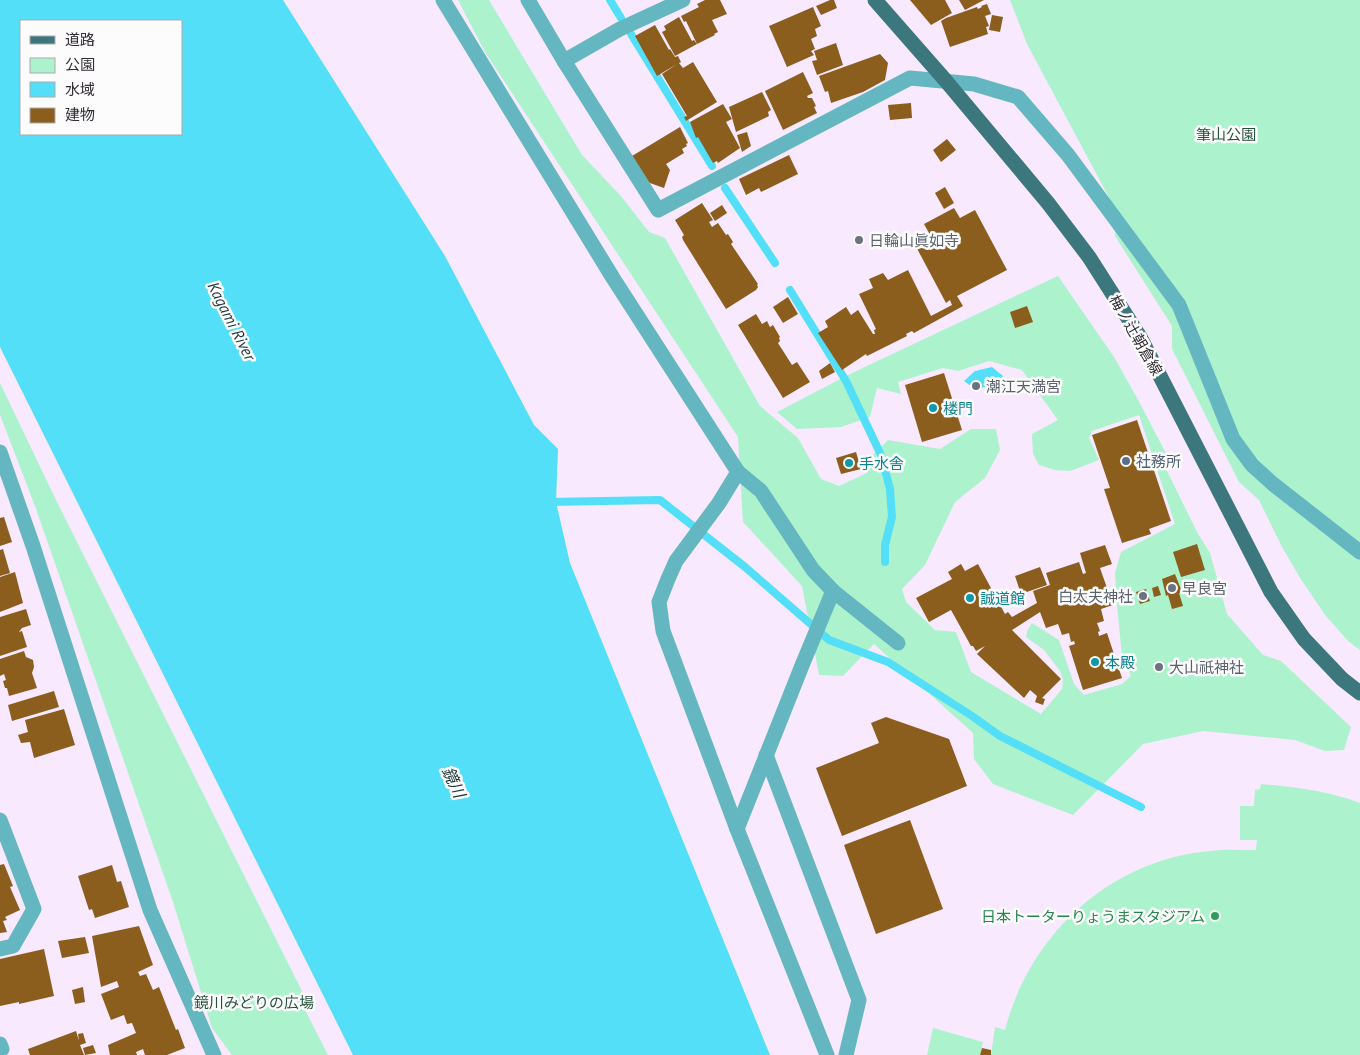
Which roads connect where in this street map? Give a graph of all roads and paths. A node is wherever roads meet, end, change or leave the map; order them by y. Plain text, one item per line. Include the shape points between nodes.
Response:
1 (443, 0) edge
2 (528, 0) edge
3 (684, 0) edge
4 (875, 0) edge
5 (564, 61) junction
6 (946, 81) junction
7 (0, 452) edge
8 (738, 472) junction
9 (1360, 552) edge
10 (833, 591) junction
11 (898, 643) dead end
12 (1360, 693) edge
13 (766, 755) junction
14 (0, 820) edge
15 (737, 829) junction
16 (0, 949) edge
17 (214, 1055) edge
18 (827, 1055) edge
19 (846, 1055) edge

1 - 8 street via 613,278
2 - 5 street
3 - 5 street via 620,29
4 - 6 main road, 梅ノ辻朝倉線
5 - 6 street via 658,210 910,78
6 - 9 street via 974,84 1018,97 1068,155 1179,305 1233,439 1242,452 1273,484
6 - 12 main road, 梅ノ辻朝倉線 via 1089,257 1140,336 1271,592 1304,639
7 - 17 street via 150,910
8 - 10 street via 761,491 813,570
8 - 15 street via 676,561 659,602 662,630
10 - 11 street
10 - 13 street
13 - 15 street
13 - 19 street via 859,1000
14 - 16 street via 34,909 13,946
15 - 18 street

